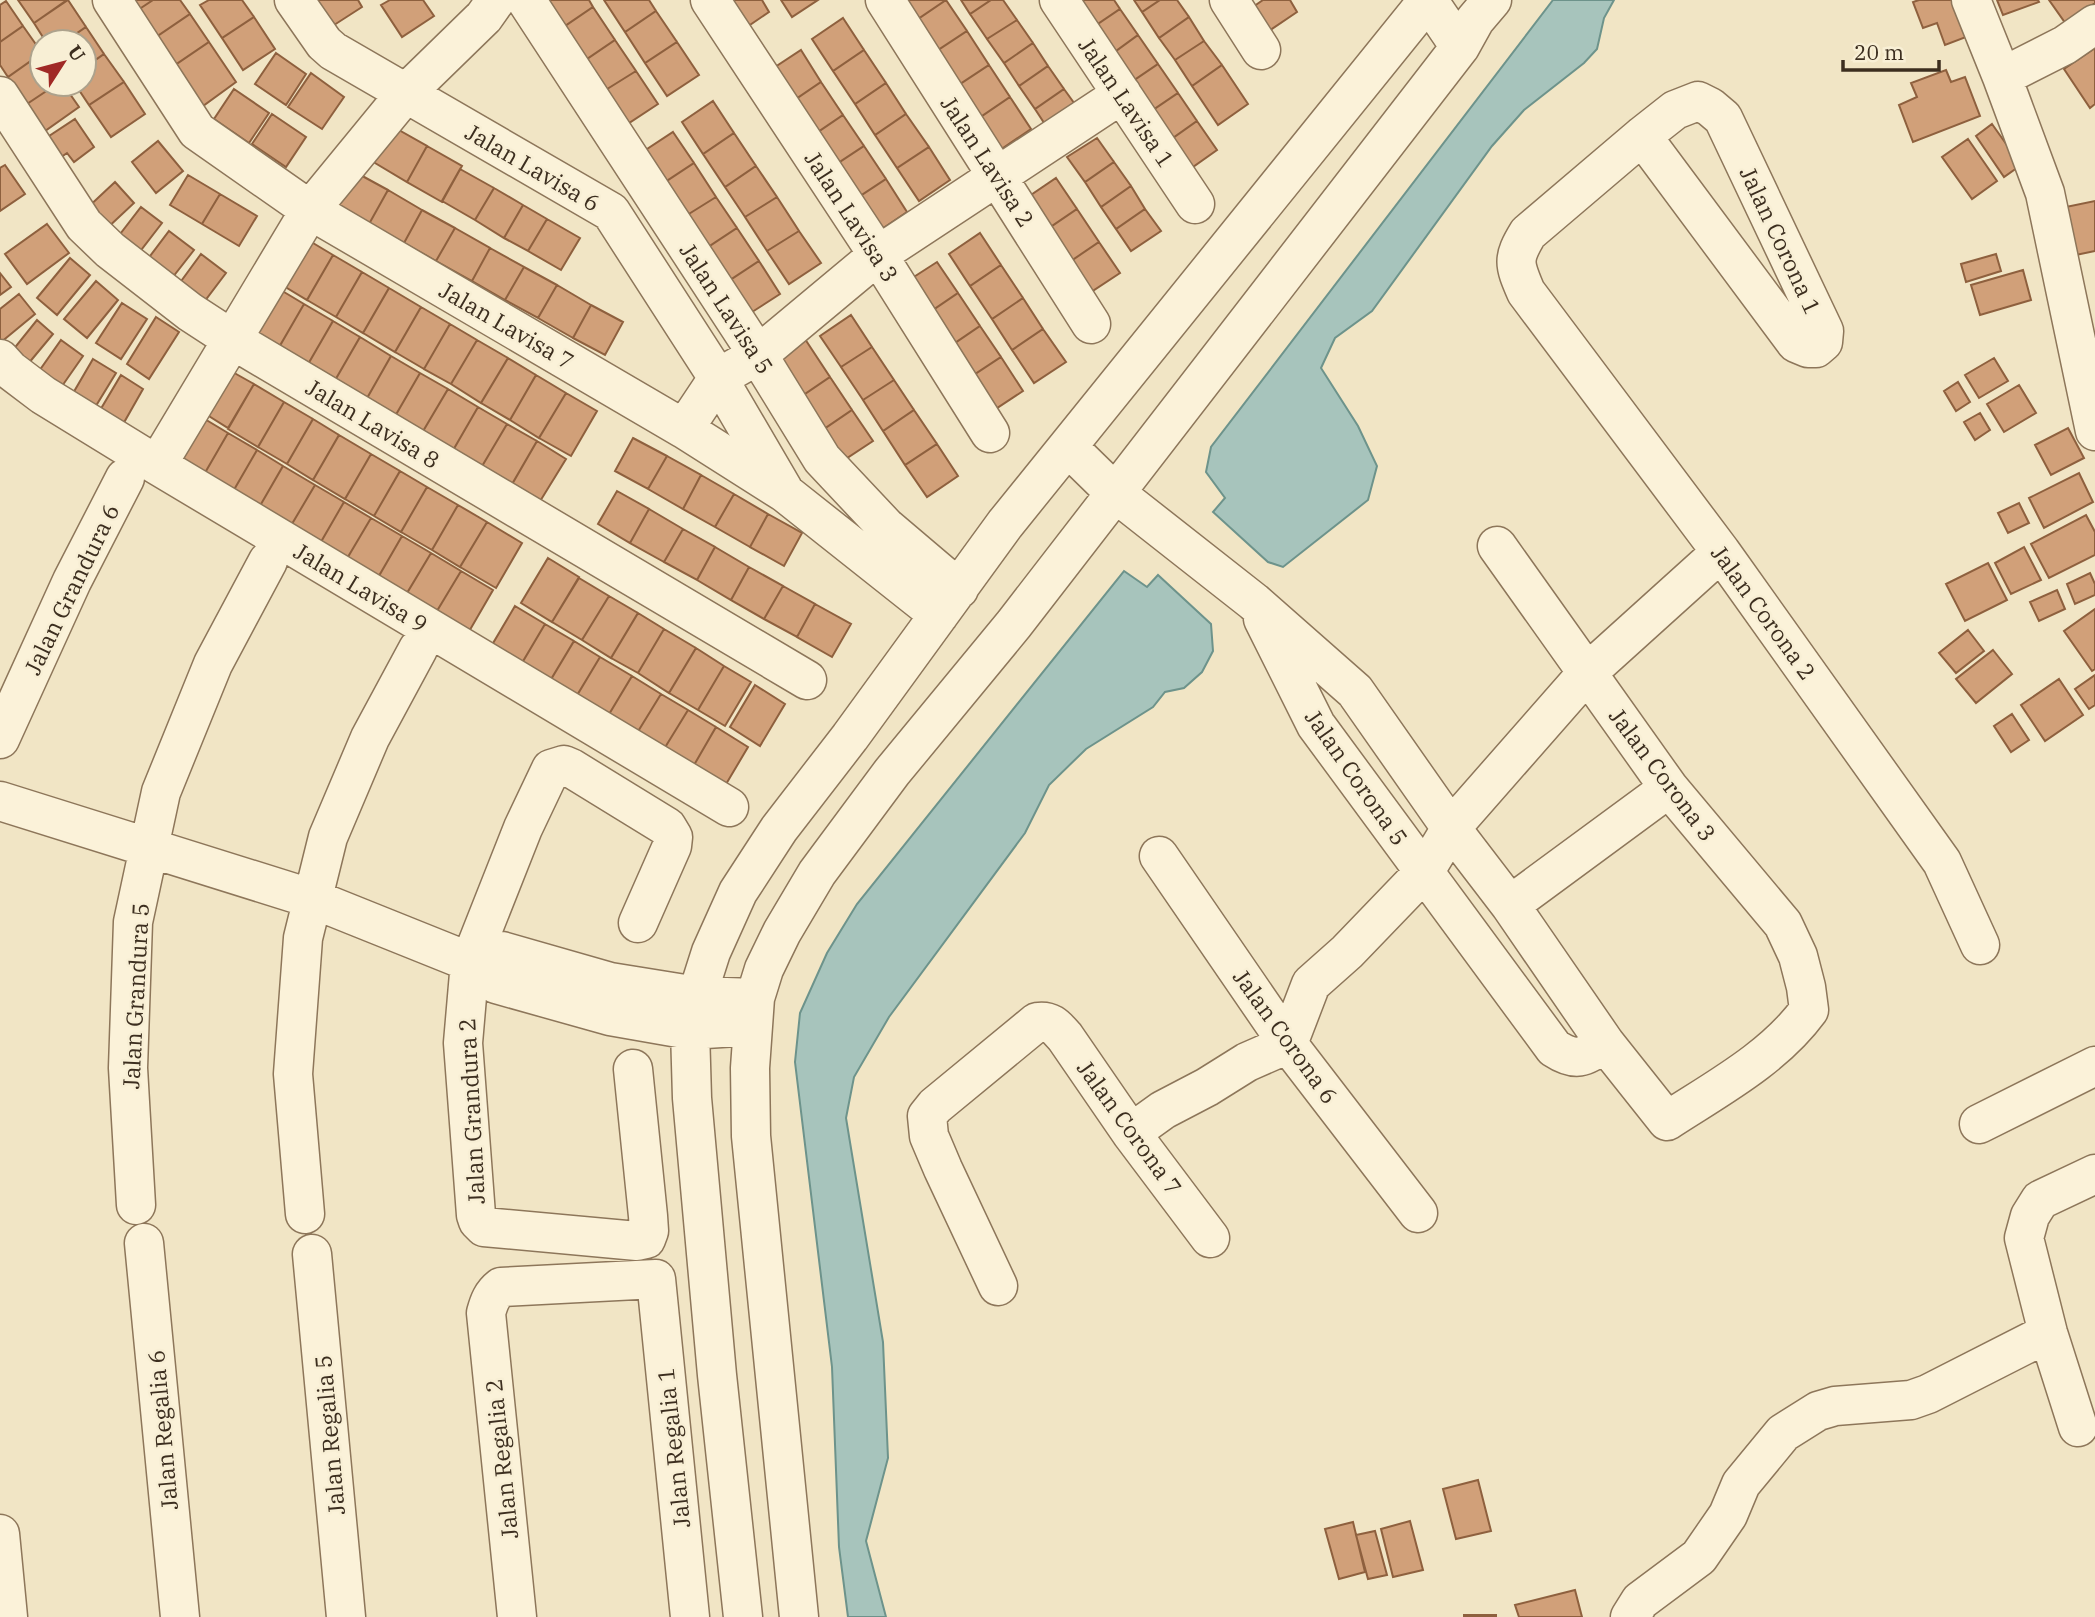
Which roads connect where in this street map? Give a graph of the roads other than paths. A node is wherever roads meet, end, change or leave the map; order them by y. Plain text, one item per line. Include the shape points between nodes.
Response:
1 (112, 0) edge
2 (294, 0) edge
3 (526, 0) edge
4 (710, 0) edge
5 (885, 0) edge
6 (1059, 0) edge
7 (1229, 0) edge
8 (1428, 0) edge
9 (1971, 0) edge
10 (485, 5) edge
11 (1472, 17) edge
12 (2095, 24) edge
13 (1261, 50) dead end
14 (2001, 77) junction
15 (407, 93) junction
16 (1122, 94) junction
17 (0, 96) edge
18 (1642, 136) junction
19 (998, 176) junction
20 (1195, 204) dead end
21 (310, 210) junction
22 (878, 255) junction
23 (1091, 324) dead end
24 (233, 340) junction
25 (758, 355) junction
26 (0, 359) edge
27 (718, 378) junction
28 (684, 429) junction
29 (2095, 431) edge
30 (990, 433) dead end
31 (1068, 447) junction
32 (141, 472) junction
33 (1114, 492) junction
34 (785, 494) junction
35 (1497, 546) dead end
36 (1721, 552) junction
37 (268, 561) dead end
38 (949, 602) junction
39 (1254, 602) junction
40 (418, 649) dead end
41 (1587, 673) junction
42 (807, 680) dead end
43 (0, 739) edge
44 (1669, 788) junction
45 (0, 802) edge
46 (729, 807) dead end
47 (1451, 828) junction
48 (149, 848) junction
49 (1159, 856) dead end
50 (1425, 871) junction
51 (313, 899) junction
52 (1510, 905) junction
53 (638, 923) dead end
54 (1980, 945) dead end
55 (470, 962) junction
56 (753, 1012) junction
57 (694, 1013) junction
58 (1605, 1043) junction
59 (1288, 1044) junction
60 (2095, 1066) edge
61 (633, 1069) dead end
62 (1667, 1121) joint
63 (1979, 1124) dead end
64 (1131, 1133) junction
65 (2095, 1174) edge
66 (135, 1205) dead end
67 (1418, 1213) dead end
68 (305, 1214) dead end
69 (1210, 1238) dead end
70 (144, 1243) dead end
71 (312, 1254) dead end
72 (998, 1286) dead end
73 (489, 1301) joint
74 (2048, 1333) junction
75 (2078, 1427) dead end
76 (0, 1534) edge
77 (8, 1617) edge
78 (180, 1617) edge
79 (346, 1617) edge
80 (517, 1617) edge
81 (690, 1617) edge
82 (743, 1617) edge
83 (799, 1617) edge
84 (1630, 1617) edge

1 - 21 street, Jalan Lavisa 7 via 197,131
2 - 15 street, Jalan Lavisa 6 via 333,51
3 - 25 street, Jalan Lavisa 5
4 - 22 street, Jalan Lavisa 3
5 - 19 street, Jalan Lavisa 2
6 - 16 street, Jalan Lavisa 1
7 - 13 street
8 - 11 street
8 - 31 street
9 - 14 street
10 - 15 street, Jalan Grandura 6
11 - 33 street
12 - 14 street via 2066,45
14 - 29 street via 2045,193
15 - 21 street, Jalan Grandura 6
15 - 27 street, Jalan Lavisa 6 via 611,212
16 - 19 street
16 - 20 street, Jalan Lavisa 1
17 - 24 street, Jalan Lavisa 8 via 84,225 160,289
18 - 18 street, Jalan Corona 1 via 1675,110 1698,101 1723,118 1825,331 1816,348 1796,343
18 - 36 street, Jalan Corona 2 via 1528,233 1515,265 1526,292
19 - 22 street
19 - 23 street, Jalan Lavisa 2
21 - 24 street, Jalan Grandura 6
21 - 28 street, Jalan Lavisa 7
22 - 25 street
22 - 30 street, Jalan Lavisa 3
24 - 32 street, Jalan Grandura 6
24 - 42 street, Jalan Lavisa 8
25 - 27 street
25 - 38 street, Jalan Lavisa 5 via 822,459
26 - 32 street, Jalan Lavisa 9
27 - 28 street
27 - 34 street, Jalan Lavisa 6
28 - 34 street, Jalan Lavisa 7
31 - 33 street
31 - 38 street
32 - 43 street, Jalan Grandura 6 via 72,581
32 - 46 street, Jalan Lavisa 9
33 - 39 street
33 - 56 street via 817,873 764,969
34 - 38 street, Jalan Lavisa 7
35 - 41 street, Jalan Corona 3
36 - 41 street
36 - 54 street, Jalan Corona 2 via 1942,862
37 - 48 street, Jalan Grandura 5 via 213,664 161,793
38 - 57 street via 779,829 738,892 711,952
39 - 47 street, Jalan Corona 5 via 1355,691
39 - 50 street, Jalan Corona 5 via 1316,725
40 - 51 street via 370,738 328,837
41 - 44 street, Jalan Corona 3
41 - 47 street
44 - 52 street
44 - 62 street, Jalan Corona 3 via 1783,924 1798,956 1809,1010 1788,1036 1744,1071
45 - 48 street
47 - 50 street
47 - 52 street, Jalan Corona 5
48 - 51 street
48 - 66 street, Jalan Grandura 5 via 133,922 128,1068
49 - 59 street, Jalan Corona 6
50 - 58 street, Jalan Corona 5 via 1554,1048 1574,1058
50 - 59 street via 1311,984
51 - 55 street
51 - 68 street via 303,938 293,1074
52 - 58 street, Jalan Corona 5
53 - 55 street, Jalan Grandura 2 via 673,837 667,827 571,768 558,766 542,785
55 - 57 street via 496,984 610,1016
55 - 61 street, Jalan Grandura 2 via 463,1043 476,1215 484,1227 637,1241 649,1236
56 - 57 street
56 - 83 street via 751,1136
57 - 82 street via 696,1151
58 - 62 street, Jalan Corona 5
59 - 64 street via 1247,1062
59 - 67 street, Jalan Corona 6
60 - 63 street
64 - 69 street, Jalan Corona 7
64 - 72 street, Jalan Corona 7 via 1065,1037 1046,1021 1037,1022 935,1106 927,1116 929,1136
65 - 74 street via 2040,1200 2030,1216 2024,1238
70 - 78 street, Jalan Regalia 6
71 - 79 street, Jalan Regalia 5
73 - 80 street, Jalan Regalia 2 via 486,1313
73 - 81 street, Jalan Regalia 1 via 501,1287 656,1279
74 - 75 street
74 - 84 street via 1928,1394 1911,1400 1835,1406 1783,1433 1741,1484 1728,1515 1699,1557 1640,1601
76 - 77 street

